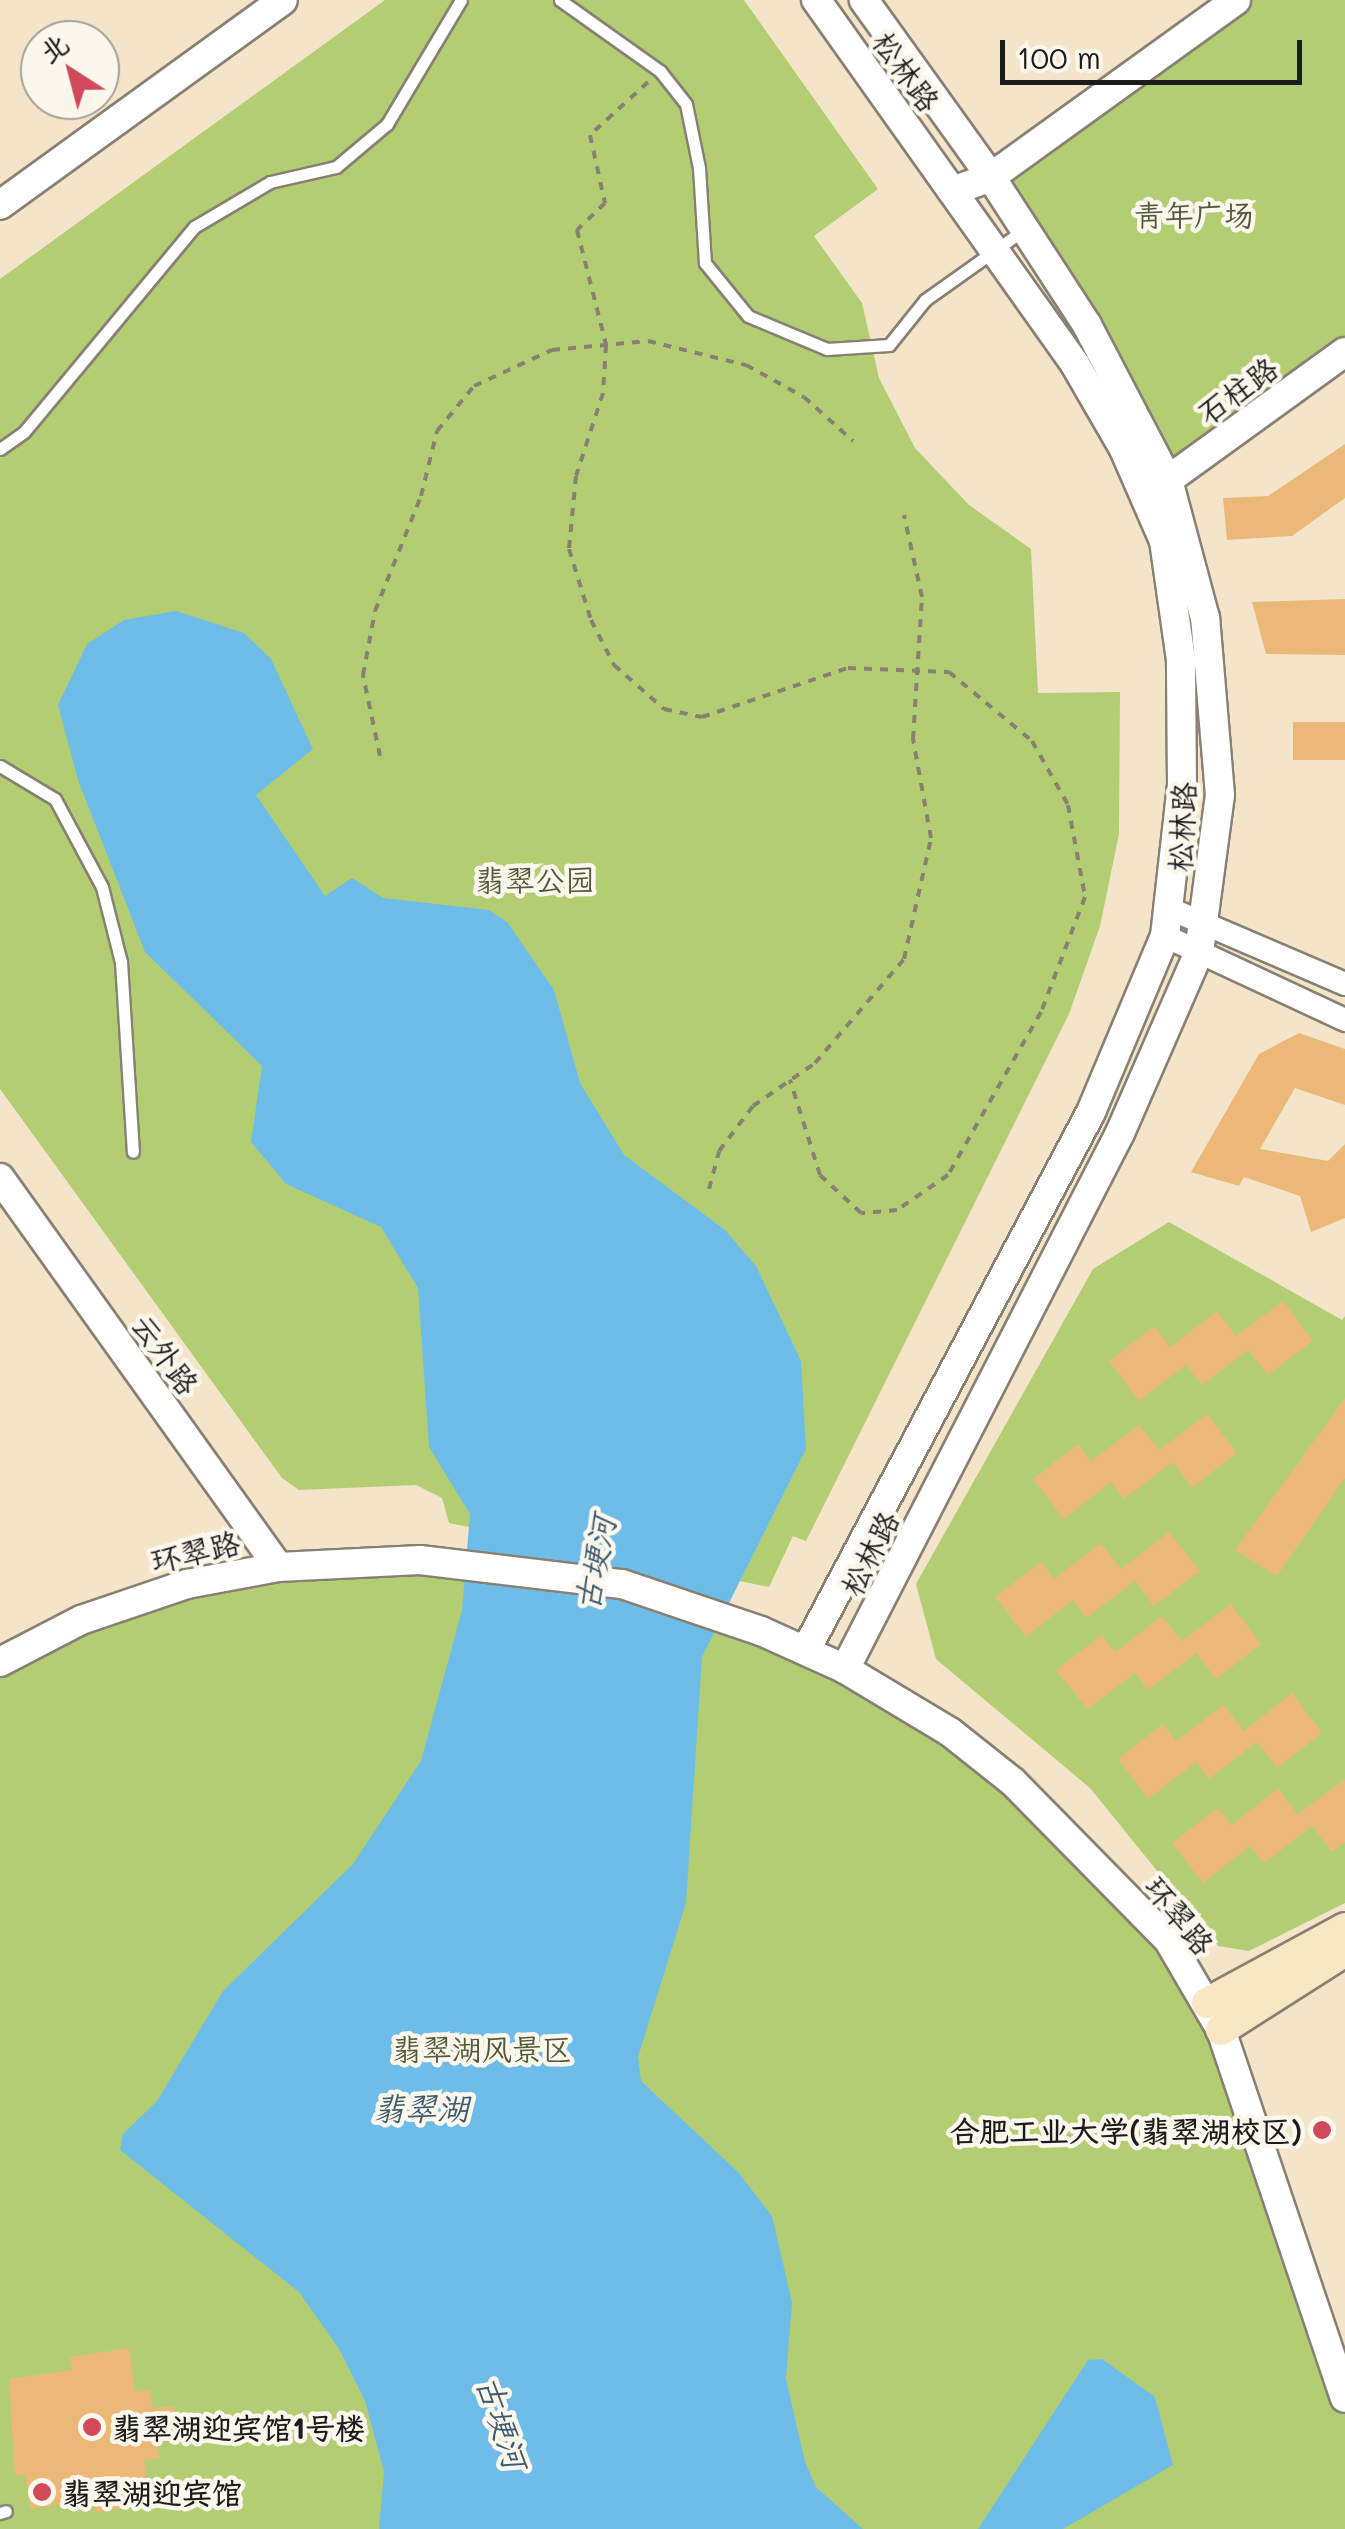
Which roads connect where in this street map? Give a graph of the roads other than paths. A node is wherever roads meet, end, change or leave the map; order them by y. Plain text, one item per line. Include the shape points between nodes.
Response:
1 (283, 0) edge
2 (461, 0) edge
3 (560, 0) edge
4 (816, 0) edge
5 (864, 0) edge
6 (1236, 0) edge
7 (991, 177) junction
8 (953, 191) junction
9 (0, 204) edge
10 (1025, 229) junction
11 (995, 251) junction
12 (1345, 352) edge
13 (0, 449) edge
14 (1168, 480) junction
15 (0, 766) edge
16 (1167, 922) junction
17 (1203, 938) junction
18 (1345, 984) edge
19 (1345, 1020) edge
20 (133, 1152) dead end
21 (0, 1178) edge
22 (278, 1567) junction
23 (806, 1648) junction
24 (0, 1662) edge
25 (845, 1669) junction
26 (1345, 1928) edge
27 (1345, 1951) edge
28 (1214, 2016) junction
29 (1345, 2398) edge

1 - 9 street
2 - 13 lane via 387,124 336,167 270,182 194,227 24,432
3 - 11 lane via 660,71 686,104 699,168 705,264 748,316 826,349 888,345 925,300
4 - 8 street, 松林路
5 - 7 street, 松林路
6 - 7 street
7 - 8 street
7 - 10 street, 松林路
8 - 11 street, 松林路
10 - 11 lane
10 - 14 street, 松林路
11 - 16 street, 松林路 via 1075,364 1124,449 1164,541 1181,678 1182,785
12 - 14 street, 石柱路
14 - 17 street, 松林路 via 1207,638 1220,795
15 - 20 lane via 55,800 102,887 121,962
16 - 17 street
16 - 23 street, 松林路 via 1092,1112
17 - 18 street
17 - 19 street
17 - 25 street, 松林路 via 1120,1133
21 - 22 street, 云外路
22 - 23 street, 环翠路 via 420,1560 622,1584
22 - 24 street, 环翠路 via 118,1606
23 - 25 street, 环翠路
25 - 28 street, 环翠路 via 950,1732 1013,1782 1169,1942
26 - 28 main road
27 - 28 main road
28 - 29 street, 环翠路

